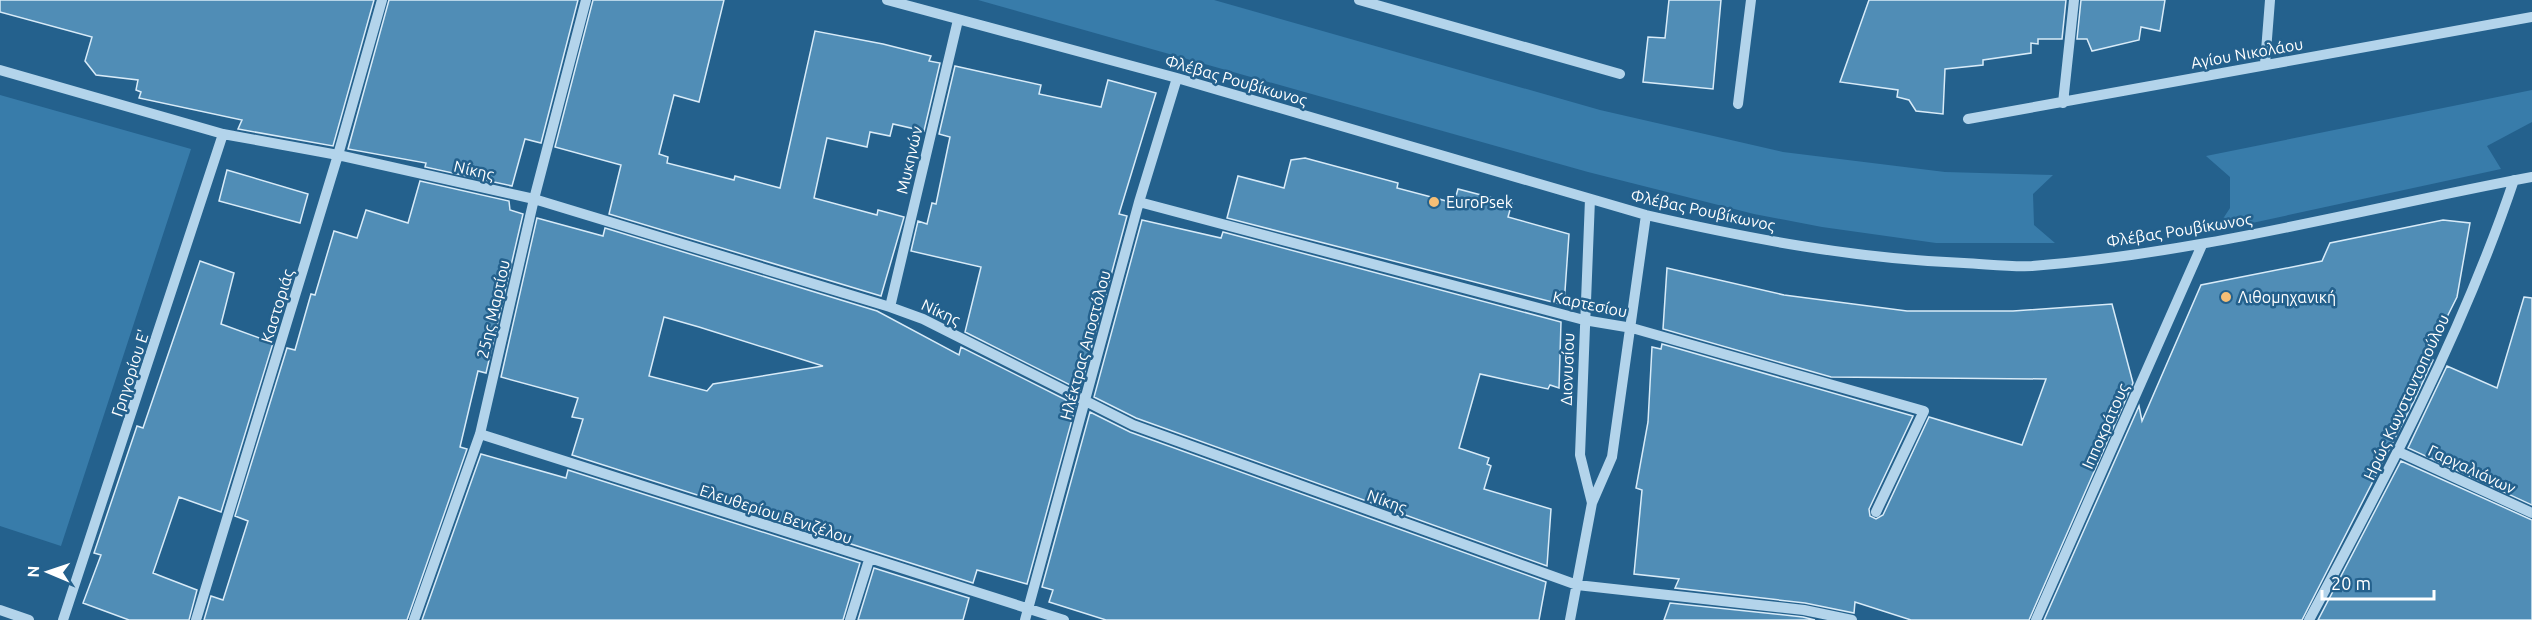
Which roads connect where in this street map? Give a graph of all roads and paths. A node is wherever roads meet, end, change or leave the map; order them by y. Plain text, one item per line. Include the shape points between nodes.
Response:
1 (382, 0) edge
2 (586, 0) edge
3 (887, 0) edge
4 (1359, 0) edge
5 (1751, 0) edge
6 (2074, 0) edge
7 (2270, 0) edge
8 (2532, 17) edge
9 (958, 20) junction
10 (2265, 64) junction
11 (0, 70) edge
12 (1620, 74) dead end
13 (1177, 78) junction
14 (2063, 103) junction
15 (1738, 104) dead end
16 (1968, 119) dead end
17 (223, 134) junction
18 (338, 155) junction
19 (2532, 177) edge
20 (2514, 180) junction
21 (534, 199) junction
22 (1590, 199) junction
23 (1139, 202) junction
24 (1646, 215) junction
25 (2202, 245) junction
26 (890, 308) junction
27 (1584, 320) junction
28 (1632, 328) junction
29 (1086, 401) junction
30 (480, 434) junction
31 (2399, 452) junction
32 (1592, 503) junction
33 (1876, 512) dead end
34 (2532, 513) edge
35 (869, 560) junction
36 (1577, 585) junction
37 (1028, 607) junction
38 (0, 610) edge
39 (29, 620) edge
40 (63, 620) edge
41 (196, 620) edge
42 (414, 620) edge
43 (850, 620) edge
44 (1025, 620) edge
45 (1064, 620) edge
46 (1570, 620) edge
47 (1852, 620) edge
48 (2036, 620) edge
49 (2309, 620) edge

1 - 18 street, Καστοριάς
2 - 21 street, 25ης Μαρτίου
3 - 9 street, Φλέβας Ρουβίκωνος
4 - 12 street
5 - 15 street
6 - 14 street
7 - 10 street
8 - 10 street, Αγίου Νικολάου
9 - 13 street, Φλέβας Ρουβίκωνος
9 - 26 street, Μυκηνών
10 - 14 street, Αγίου Νικολάου
11 - 17 street, Νίκης
13 - 22 street, Φλέβας Ρουβίκωνος
13 - 23 street, Ηλέκτρας Αποστόλου
14 - 16 street, Αγίου Νικολάου
17 - 18 street, Νίκης
17 - 40 street, Γρηγορίου Ε'
18 - 21 street, Νίκης
18 - 41 street, Καστοριάς
19 - 20 street, Φλέβας Ρουβίκωνος
20 - 25 street, Φλέβας Ρουβίκωνος
20 - 31 street, Ηρώς Κωνσταντοπούλου via 2490,252
21 - 26 street, Νίκης
21 - 30 street, 25ης Μαρτίου
22 - 24 street, Φλέβας Ρουβίκωνος
22 - 27 street, Διονυσίου
23 - 27 street, Καρτεσίου
23 - 29 street, Ηλέκτρας Αποστόλου
24 - 25 street, Φλέβας Ρουβίκωνος via 1853,255 1922,262 2030,266
24 - 28 street, Διονυσίου
25 - 48 street, Ιπποκράτους
26 - 29 street, Νίκης via 923,319
27 - 28 street, Καρτεσίου
27 - 32 street, Διονυσίου via 1580,455
28 - 32 street, Διονυσίου via 1612,457
28 - 33 street, Καρτεσίου via 1924,411
29 - 36 street, Νίκης via 1133,425
29 - 37 street, Ηλέκτρας Αποστόλου
30 - 35 street, Ελευθερίου Βενιζέλου
30 - 42 street, 25ης Μαρτίου
31 - 34 street, Γαργαλιάνων
31 - 49 street, Ηρώς Κωνσταντοπούλου
32 - 36 street, Διονυσίου
35 - 37 street, Ελευθερίου Βενιζέλου
35 - 43 street
36 - 46 street, Διονυσίου
36 - 47 street, Νίκης via 1804,609
37 - 44 street, Ηλέκτρας Αποστόλου
37 - 45 street, Ελευθερίου Βενιζέλου
38 - 39 street

